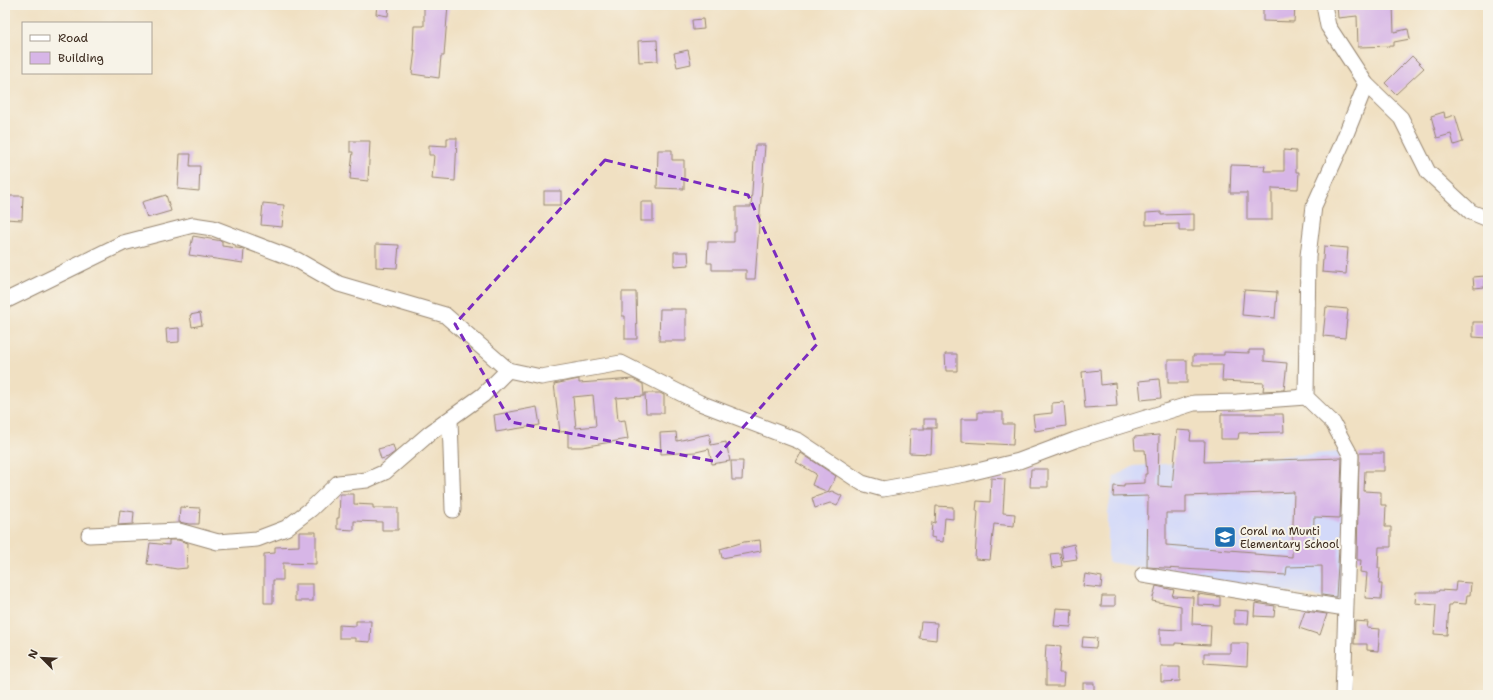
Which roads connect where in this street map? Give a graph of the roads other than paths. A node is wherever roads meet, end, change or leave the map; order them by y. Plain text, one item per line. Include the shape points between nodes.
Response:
1 (1324, 5) edge
2 (1366, 84) junction
3 (1488, 219) edge
4 (5, 301) edge
5 (508, 370) junction
6 (1306, 397) junction
7 (450, 419) junction
8 (453, 510) dead end
9 (89, 535) dead end
10 (1143, 575) dead end
11 (1345, 608) junction
12 (1343, 695) edge

1 - 2 street via 1328,26
2 - 3 street via 1401,118 1428,172 1471,212
2 - 6 street via 1314,206 1308,256
4 - 5 street via 123,243 192,225 214,228 297,260 339,284 444,314
5 - 6 street via 541,377 621,363 700,403 799,441 862,484 884,489 1019,461 1075,440 1194,403
5 - 7 street via 483,394
6 - 11 street via 1333,424 1351,456
7 - 8 street
7 - 9 street via 385,472 367,480 338,483 286,528 257,539 218,542 179,531
10 - 11 street
11 - 12 street

